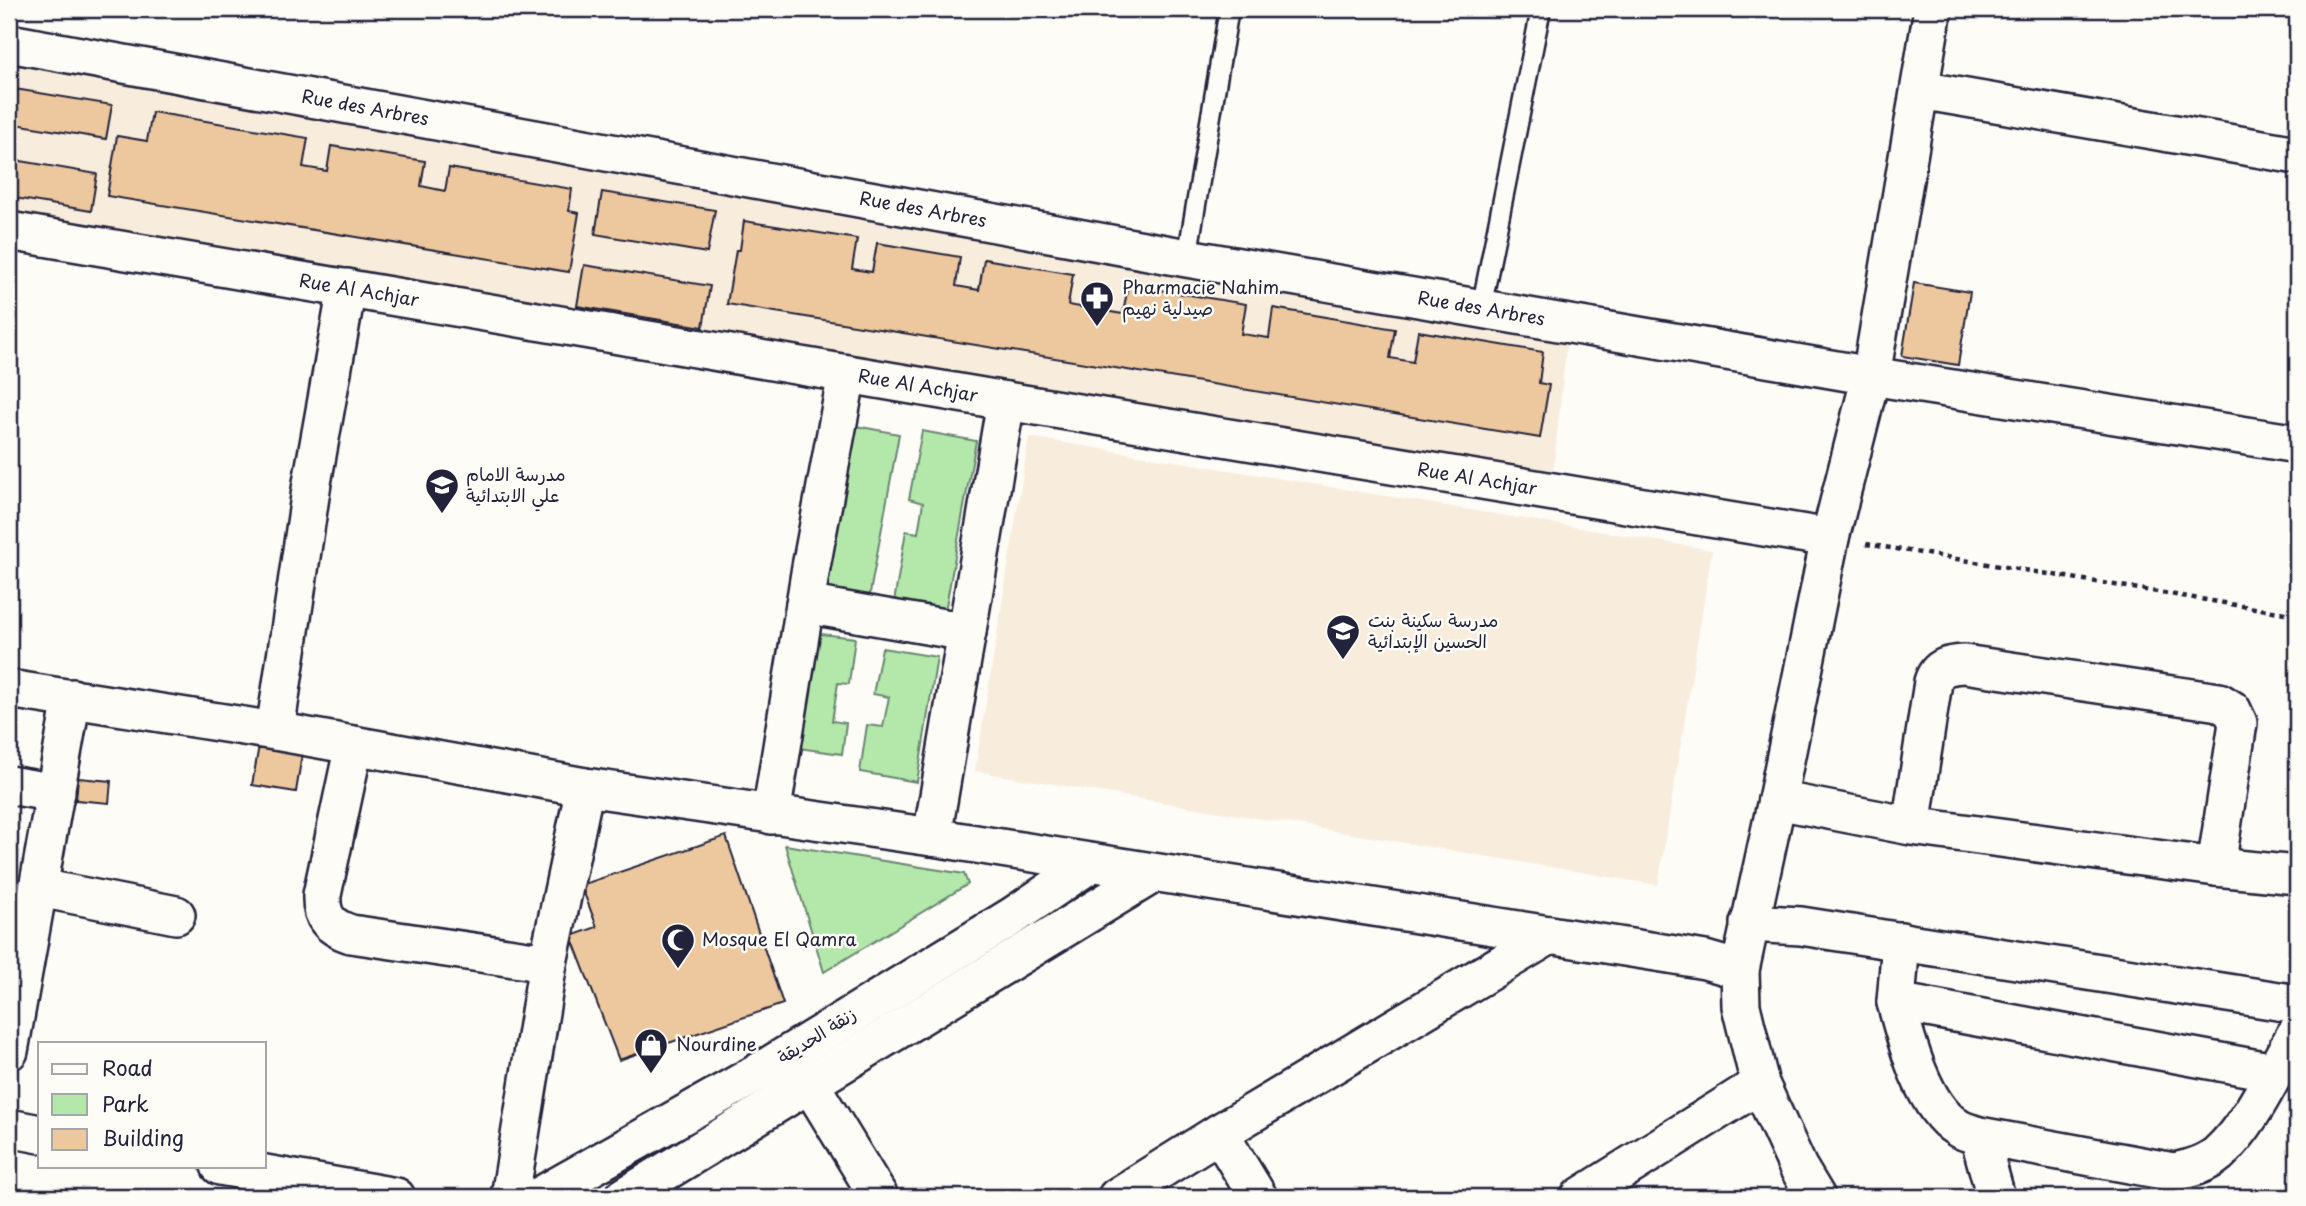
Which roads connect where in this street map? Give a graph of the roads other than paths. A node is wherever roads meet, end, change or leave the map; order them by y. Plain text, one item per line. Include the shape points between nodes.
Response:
1 (1228, 9) edge
2 (1541, 9) edge
3 (1933, 9) edge
4 (9, 43) edge
5 (1920, 90) junction
6 (2297, 155) edge
7 (9, 231) edge
8 (1187, 258) junction
9 (347, 288) junction
10 (1482, 309) junction
11 (847, 374) junction
12 (1855, 374) junction
13 (1006, 401) junction
14 (2297, 444) edge
15 (1830, 538) junction
16 (805, 604) junction
17 (967, 632) junction
18 (9, 689) edge
19 (72, 698) junction
20 (275, 731) junction
21 (354, 746) junction
22 (9, 785) edge
23 (585, 787) junction
24 (56, 793) junction
25 (1777, 800) junction
26 (771, 815) junction
27 (1911, 826) junction
28 (932, 837) junction
29 (1090, 863) junction
30 (2216, 867) junction
31 (1153, 874) junction
32 (2297, 875) edge
33 (28, 901) edge
34 (176, 915) dead end
35 (1749, 923) junction
36 (1550, 935) junction
37 (1901, 941) junction
38 (548, 962) junction
39 (1740, 970) junction
40 (15, 983) edge
41 (1896, 1002) junction
42 (2297, 1004) edge
43 (2290, 1048) edge
44 (9, 1051) edge
45 (810, 1084) junction
46 (1760, 1084) junction
47 (9, 1128) edge
48 (1219, 1133) junction
49 (38, 1134) edge
50 (1979, 1136) junction
51 (231, 1168) edge
52 (2173, 1172) junction
53 (396, 1197) edge
54 (510, 1197) edge
55 (538, 1197) edge
56 (624, 1197) edge
57 (879, 1197) edge
58 (1117, 1197) edge
59 (1258, 1197) edge
60 (1580, 1197) edge
61 (1816, 1197) edge
62 (1996, 1197) edge
63 (2140, 1197) edge

1 - 8 lane
2 - 10 lane
3 - 5 street
4 - 8 street, Rue des Arbres
5 - 6 street
5 - 12 street
7 - 9 street, Rue Al Achjar
8 - 10 street, Rue des Arbres
9 - 11 street, Rue Al Achjar
9 - 20 street
10 - 12 street, Rue des Arbres
11 - 13 street, Rue Al Achjar
11 - 16 street
12 - 14 street, Rue des Arbres
12 - 15 street
13 - 15 street, Rue Al Achjar
13 - 17 street
15 - 25 street
16 - 17 street
16 - 26 street
17 - 28 street
18 - 19 street
19 - 20 street
19 - 24 street
20 - 21 street
21 - 23 street
21 - 38 street via 322,895 328,923 351,934
22 - 24 street
23 - 26 street
23 - 38 street
24 - 33 street
25 - 27 street
25 - 35 street
26 - 28 street
27 - 30 street
27 - 30 street via 1937,672 1964,664 2226,705 2236,717 2237,734
28 - 29 street
29 - 31 street
29 - 55 street, زنقة الحديقة via 755,1074
30 - 32 street
31 - 36 street
31 - 45 street
33 - 34 street
33 - 40 street
35 - 37 street
35 - 39 street
36 - 39 street
36 - 48 street
37 - 41 street
37 - 42 street
38 - 54 street
39 - 46 street via 1746,1036
40 - 44 street
41 - 43 street
41 - 50 street via 1907,1044 1937,1108 1958,1128
43 - 52 street via 2248,1117 2217,1155 2196,1167
45 - 56 street
45 - 57 street
46 - 60 street
46 - 61 street
47 - 49 street
48 - 58 street
48 - 59 street
50 - 52 street
50 - 62 street
51 - 53 street
52 - 63 street

